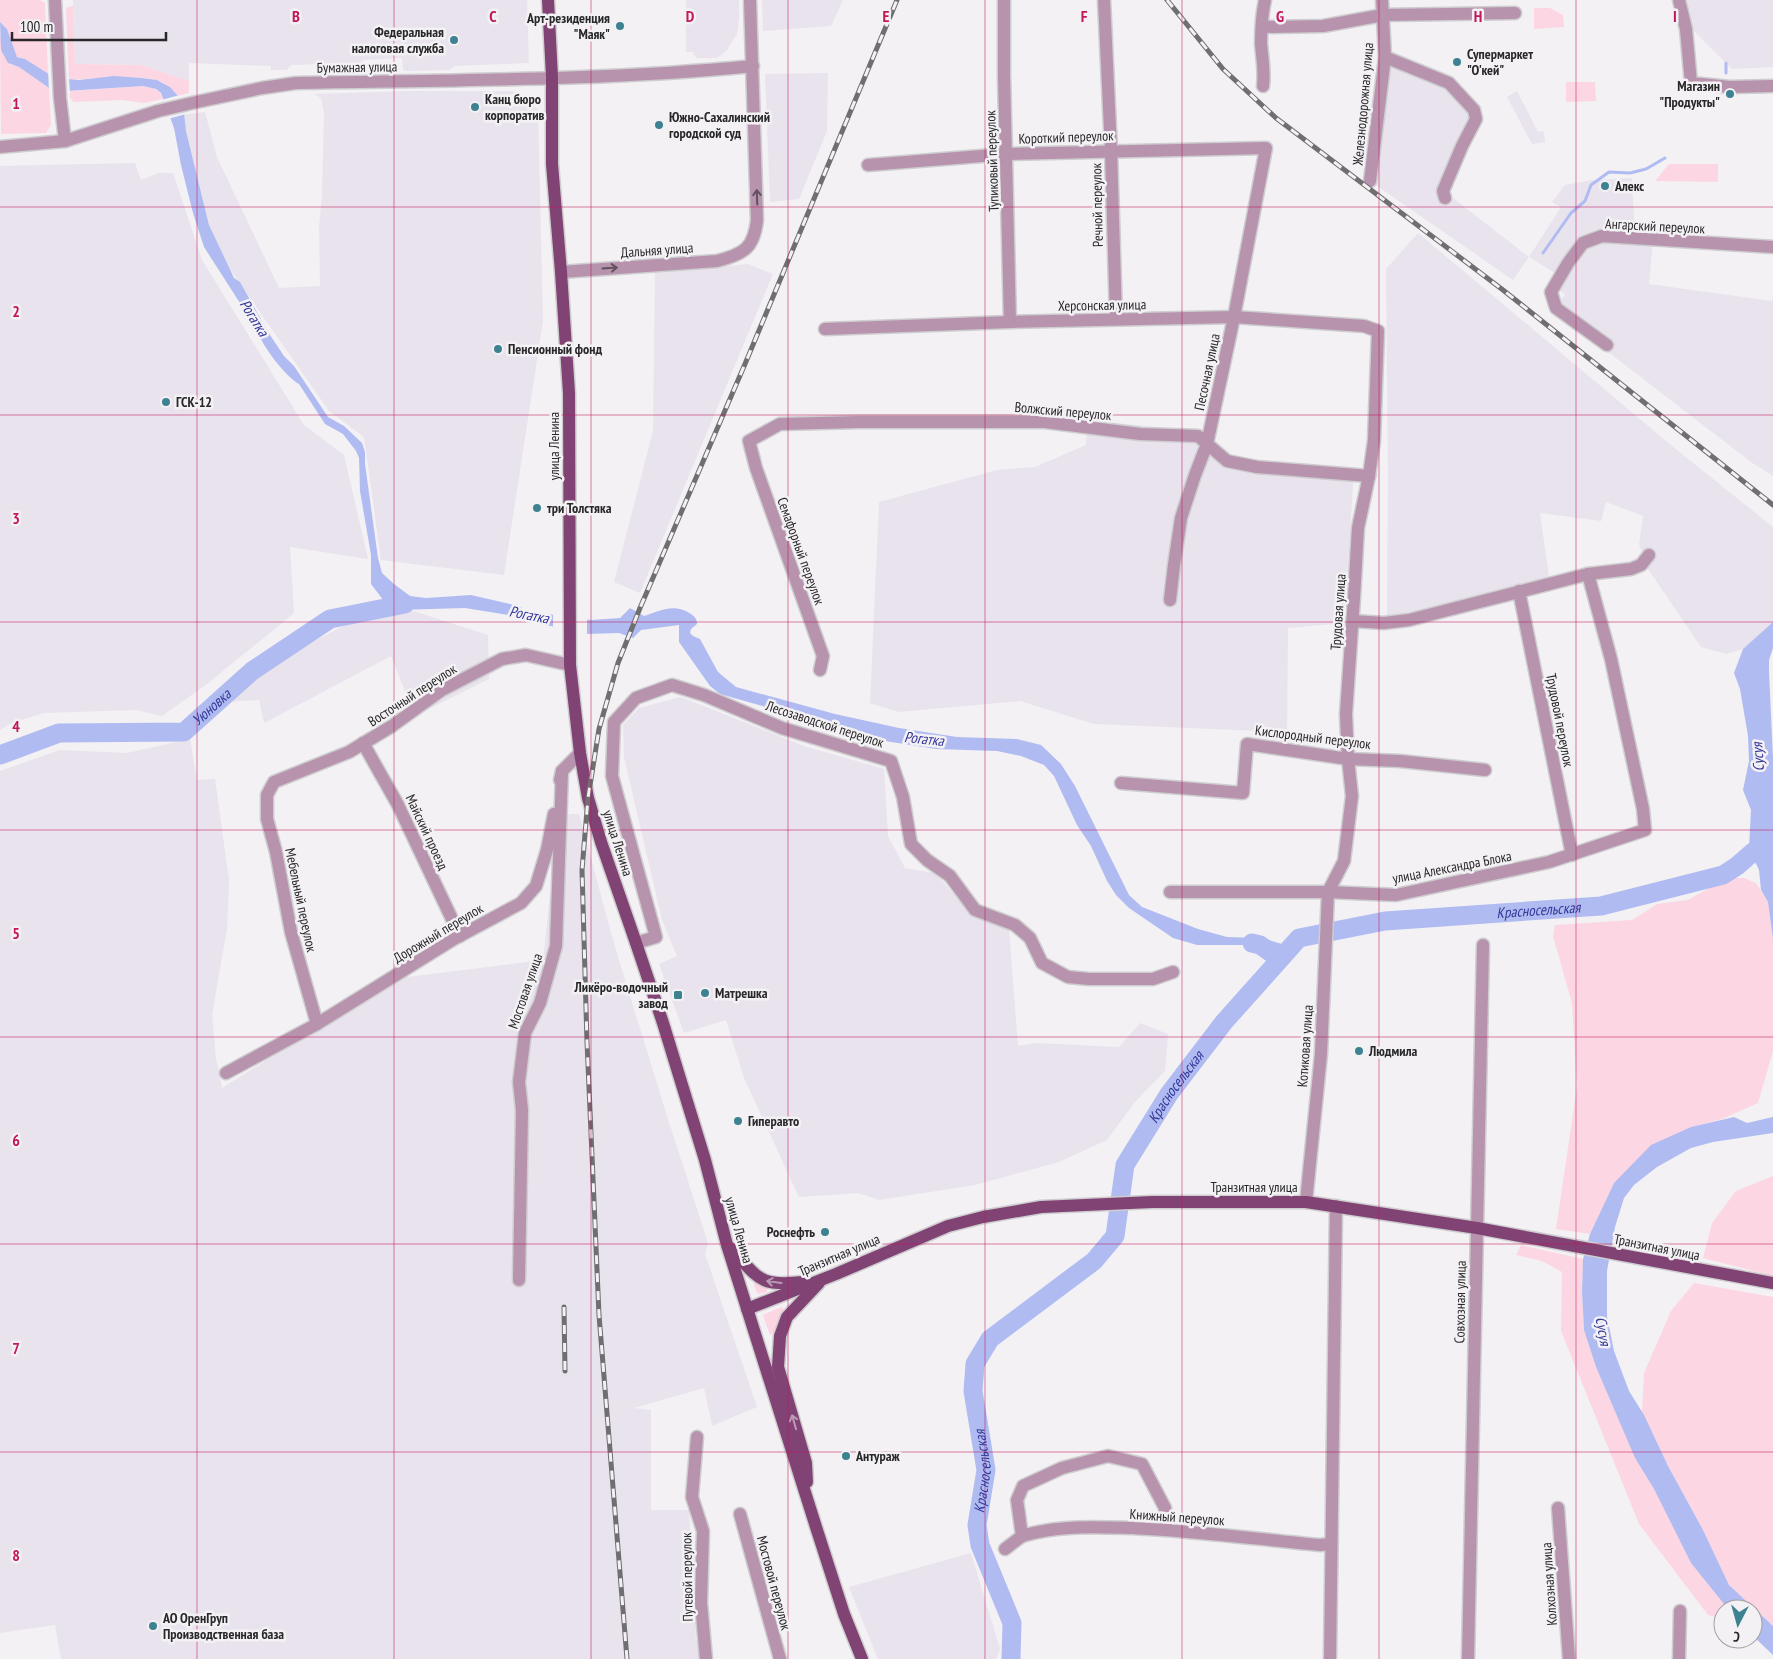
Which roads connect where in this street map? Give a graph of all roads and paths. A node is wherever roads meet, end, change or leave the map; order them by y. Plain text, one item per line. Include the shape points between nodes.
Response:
1 (55, 0) edge
2 (548, 0) edge
3 (750, 0) edge
4 (1004, 0) edge
5 (1104, 0) edge
6 (1264, 0) edge
7 (1382, 0) edge
8 (1679, 0) edge
9 (1515, 13) dead end
10 (1383, 15) junction
11 (1263, 27) junction
12 (1385, 57) junction
13 (753, 66) junction
14 (552, 77) junction
15 (1263, 86) dead end
16 (1773, 86) edge
17 (65, 141) junction
18 (0, 147) edge
19 (1266, 148) joint
20 (1111, 150) junction
21 (1007, 154) junction
22 (868, 165) dead end
23 (1370, 181) dead end
24 (1445, 198) dead end
25 (1773, 247) edge
26 (561, 272) junction
27 (1234, 317) junction
28 (1116, 319) junction
29 (1010, 322) junction
30 (825, 330) dead end
31 (1378, 331) joint
32 (1607, 344) dead end
33 (749, 441) joint
34 (1207, 444) junction
35 (1369, 476) junction
36 (1649, 555) dead end
37 (1588, 574) junction
38 (1519, 591) junction
39 (1170, 600) dead end
40 (1353, 621) junction
41 (570, 665) junction
42 (820, 670) dead end
43 (363, 743) junction
44 (580, 753) junction
45 (1348, 759) junction
46 (1485, 770) dead end
47 (562, 771) junction
48 (274, 782) joint
49 (1121, 783) dead end
50 (1572, 854) junction
51 (1170, 892) dead end
52 (1328, 892) junction
53 (460, 936) junction
54 (636, 943) junction
55 (1483, 945) dead end
56 (1173, 972) dead end
57 (317, 1024) junction
58 (226, 1073) dead end
59 (1306, 1202) junction
60 (1336, 1206) junction
61 (1477, 1228) junction
62 (726, 1245) junction
63 (823, 1279) junction
64 (519, 1280) dead end
65 (1768, 1282) edge
66 (747, 1309) junction
67 (697, 1437) dead end
68 (809, 1504) junction
69 (1558, 1508) dead end
70 (740, 1514) dead end
71 (1166, 1530) junction
72 (1022, 1536) junction
73 (1331, 1544) junction
74 (1005, 1549) dead end
75 (1680, 1611) dead end
76 (706, 1659) edge
77 (780, 1659) edge
78 (861, 1659) edge
79 (1330, 1659) edge
80 (1468, 1659) edge
81 (1569, 1659) edge
82 (1680, 1659) edge

1 - 17 street
2 - 14 main road, улица Ленина
3 - 13 street
4 - 21 street, Тупиковый переулок
5 - 20 street, Речной переулок
6 - 11 street
7 - 10 street, Железнодорожная улица
8 - 16 street via 1686,29 1691,83 1730,87
9 - 10 street
10 - 11 street via 1323,26
10 - 12 street, Железнодорожная улица
11 - 15 street
12 - 23 street, Железнодорожная улица
12 - 24 street via 1449,83 1474,110 1476,119 1444,191
13 - 14 street, Бумажная улица
26 -> 13 street, Дальняя улица via 718,261 737,256 750,244 758,220
14 - 17 street, Бумажная улица via 296,83 158,111
14 - 26 main road, улица Ленина via 552,164
17 - 18 street, Бумажная улица
19 - 20 street, Короткий переулок
19 - 27 street, Песочная улица
20 - 21 street, Короткий переулок
20 - 28 street, Речной переулок
21 - 22 street, Короткий переулок
21 - 29 street, Тупиковый переулок
25 - 32 street, Ангарский переулок via 1602,236 1583,243 1551,292 1556,308
26 - 41 main road, улица Ленина via 568,393
27 - 28 street, Херсонская улица
27 - 31 street, Херсонская улица via 1364,326
27 - 34 street, Песочная улица
28 - 29 street, Херсонская улица
29 - 30 street, Херсонская улица
31 - 35 street, Трудовая улица via 1374,440
33 - 34 street, Волжский переулок via 780,424 1045,422 1140,434 1198,436
33 - 42 street, Семафорный переулок via 823,656
34 - 35 street, Волжский переулок via 1227,462
34 - 39 street, Песочная улица via 1181,518
35 - 40 street, Трудовая улица via 1358,528
36 - 37 street via 1641,565 1630,569
37 - 38 street
37 - 50 street, улица Александра Блока via 1611,659 1646,821 1645,830
38 - 40 street via 1409,620 1384,623
38 - 50 street, Трудовой переулок
40 - 45 street, Трудовая улица via 1346,714
41 - 43 street, Восточный переулок via 526,655 502,659 442,690
41 - 44 main road, улица Ленина
43 - 48 street, Восточный переулок via 350,752
43 - 53 street, Майский проезд via 398,805
44 - 47 street
44 - 54 main road, улица Ленина via 588,798
45 - 46 street, Кислородный переулок
45 - 49 street, Кислородный переулок via 1247,744 1242,793
45 - 52 street, Трудовая улица via 1352,796 1344,861
47 - 53 street, Дорожный переулок via 547,850 536,886 521,903
47 - 64 street, Мостовая улица via 556,946 540,1002 525,1033 519,1082 522,1110
48 - 57 street, Мебельный переулок via 267,795 267,819 291,932
50 - 52 street, улица Александра Блока via 1550,862 1396,895
51 - 52 street, улица Александра Блока
52 - 59 street, Котиковая улица via 1320,1054
53 - 57 street, Дорожный переулок
54 - 56 street, Лесозаводской переулок via 656,937 612,776 614,722 636,698 672,685 782,728 891,761 903,797 911,844 950,876 975,910 1016,925 1030,938 1042,963 1068,977 1089,979 1153,979
54 - 62 main road, улица Ленина via 705,1160
55 - 61 street, Совхозная улица
57 - 58 street, Дорожный переулок
59 - 60 main road, Транзитная улица
59 - 63 main road, Транзитная улица via 1041,1207 948,1226
60 - 61 main road, Транзитная улица
60 - 73 street
61 - 65 main road, Транзитная улица
61 - 80 street, Совхозная улица
63 -> 62 main road via 774,1284 759,1279
62 - 66 main road, улица Ленина
63 - 66 main road, Транзитная улица
68 -> 63 main road via 806,1463 778,1367 780,1336 787,1317
66 - 68 main road, улица Ленина
67 - 76 street, Путевой переулок via 692,1498 703,1531 700,1603
68 - 78 main road, улица Ленина
69 - 81 street, Колхозная улица
70 - 77 street, Мостовой переулок
71 - 72 street, Книжный переулок via 1084,1526
71 - 72 street via 1165,1508 1142,1464 1108,1456 1062,1468 1023,1486 1017,1500
71 - 73 street, Книжный переулок
72 - 74 street
73 - 79 street
75 - 82 street

